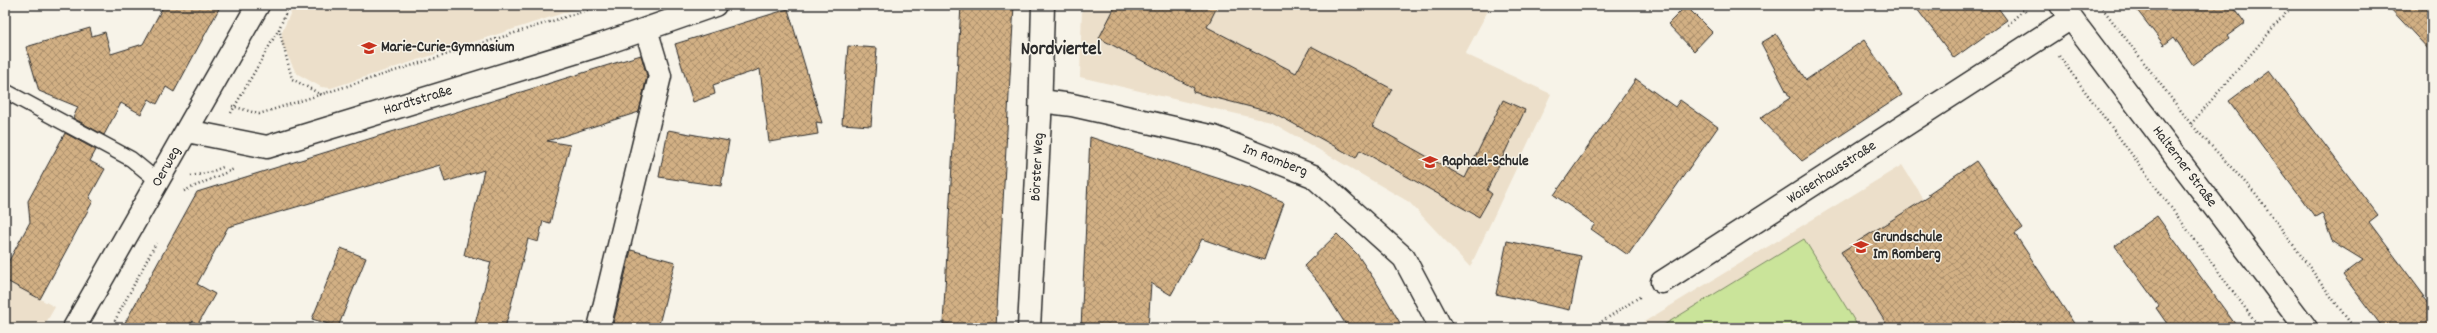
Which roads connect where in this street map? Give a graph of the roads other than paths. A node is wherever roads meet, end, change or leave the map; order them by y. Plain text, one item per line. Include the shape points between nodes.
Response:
1 (258, 5) edge
2 (715, 5) edge
3 (1043, 5) edge
4 (2066, 12) edge
5 (646, 29) junction
6 (5, 91) edge
7 (1041, 101) junction
8 (187, 131) junction
9 (159, 182) junction
10 (1662, 282) road end
11 (74, 328) edge
12 (599, 328) edge
13 (1029, 328) edge
14 (1441, 328) edge
15 (2306, 328) edge

1 - 8 street, Oerweg
2 - 5 street, Hardtstraße
3 - 7 street, Börster Weg
4 - 10 street, Waisenhausstraße via 2044,36
4 - 15 street, Halterner Straße
5 - 8 street, Hardtstraße via 267,147
5 - 12 street via 660,76
6 - 9 lane via 131,159
7 - 13 street, Börster Weg
7 - 14 street, Im Romberg via 1072,105 1214,137 1313,176 1404,258
8 - 9 street, Oerweg
9 - 11 street, Oerweg

